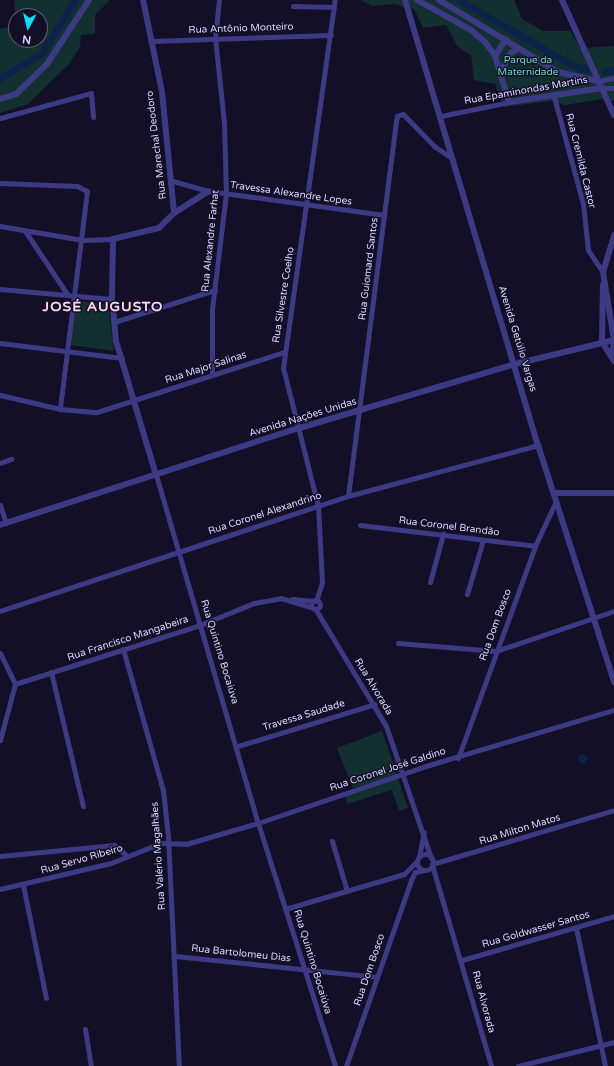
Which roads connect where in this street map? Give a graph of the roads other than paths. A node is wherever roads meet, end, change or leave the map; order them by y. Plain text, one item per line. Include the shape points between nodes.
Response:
1 (89, 0) edge
2 (143, 0) edge
3 (219, 0) edge
4 (335, 0) edge
5 (405, 0) edge
6 (417, 0) edge
7 (439, 0) edge
8 (562, 0) edge
9 (293, 6) dead end
10 (334, 7) junction
11 (331, 35) junction
12 (215, 38) junction
13 (506, 39) junction
14 (151, 41) junction
15 (519, 48) junction
16 (496, 56) junction
17 (501, 70) junction
18 (614, 78) edge
19 (598, 81) junction
20 (602, 88) junction
21 (614, 88) edge
22 (554, 97) junction
23 (0, 99) edge
24 (509, 102) junction
25 (614, 115) edge
26 (441, 116) junction
27 (93, 117) dead end
28 (0, 118) edge
29 (452, 158) junction
30 (173, 181) junction
31 (0, 183) edge
32 (208, 191) junction
33 (226, 194) junction
34 (307, 206) junction
35 (174, 213) junction
36 (384, 215) junction
37 (0, 226) edge
38 (25, 230) junction
39 (614, 235) edge
40 (113, 239) junction
41 (82, 240) junction
42 (611, 255) edge
43 (603, 272) junction
44 (604, 282) junction
45 (0, 290) edge
46 (215, 290) junction
47 (67, 294) junction
48 (73, 295) junction
49 (112, 299) junction
50 (114, 322) junction
51 (614, 340) edge
52 (602, 342) junction
53 (0, 343) edge
54 (68, 352) junction
55 (284, 352) junction
56 (122, 358) junction
57 (613, 358) edge
58 (515, 364) junction
59 (212, 374) junction
60 (0, 395) edge
61 (134, 401) junction
62 (60, 409) junction
63 (360, 410) junction
64 (296, 429) junction
65 (538, 445) junction
66 (11, 459) dead end
67 (0, 463) edge
68 (156, 475) junction
69 (554, 493) junction
70 (614, 493) edge
71 (348, 496) junction
72 (556, 501) junction
73 (0, 506) edge
74 (318, 506) junction
75 (3, 524) edge
76 (360, 525) dead end
77 (443, 534) junction
78 (483, 540) junction
79 (535, 546) junction
80 (179, 551) junction
81 (430, 582) dead end
82 (467, 594) dead end
83 (316, 605) junction
84 (0, 611) edge
85 (614, 612) edge
86 (595, 618) junction
87 (200, 625) junction
88 (398, 642) dead end
89 (123, 649) junction
90 (496, 651) junction
91 (0, 654) edge
92 (51, 672) junction
93 (614, 682) edge
94 (15, 684) junction
95 (375, 704) junction
96 (614, 710) edge
97 (0, 740) edge
98 (238, 746) junction
99 (458, 758) junction
100 (401, 774) junction
101 (83, 806) dead end
102 (614, 810) edge
103 (258, 823) junction
104 (424, 831) junction
105 (332, 841) dead end
106 (168, 843) junction
107 (0, 856) edge
108 (127, 856) junction
109 (418, 859) junction
110 (429, 865) junction
111 (408, 876) junction
112 (23, 886) junction
113 (0, 889) edge
114 (347, 891) junction
115 (285, 909) junction
116 (614, 916) edge
117 (576, 928) junction
118 (175, 956) junction
119 (462, 960) junction
120 (304, 970) junction
121 (377, 977) junction
122 (46, 998) dead end
123 (85, 1029) dead end
124 (614, 1042) edge
125 (601, 1045) junction
126 (91, 1066) edge
127 (179, 1066) edge
128 (335, 1066) edge
129 (346, 1066) edge
130 (491, 1066) edge
131 (518, 1066) edge
132 (605, 1066) edge

1 - 23 street via 47,64 16,94
2 - 14 street, Rua Marechal Deodoro
3 - 12 street, Rua Alexandre Farhat
4 - 10 street, Rua Silvestre Coelho
5 - 26 street, Avenida Getúlio Vargas
6 - 16 street via 471,30
7 - 13 street
8 - 19 street
9 - 10 street
10 - 11 street, Rua Silvestre Coelho
11 - 12 street, Rua Antônio Monteiro
11 - 34 street, Rua Silvestre Coelho
12 - 14 street, Rua Antônio Monteiro
12 - 33 street, Rua Alexandre Farhat via 224,123
13 - 15 street
13 - 16 street
14 - 30 street, Rua Marechal Deodoro
15 - 17 street via 511,53
15 - 19 street via 558,72
16 - 17 street
17 - 24 street
18 - 19 street
19 - 20 street
20 - 21 street, Rua Epaminondas Martins
20 - 22 street, Rua Epaminondas Martins
20 - 25 street
22 - 24 street, Rua Epaminondas Martins
22 - 43 street, Rua Cremilda Castor via 583,204 588,250
24 - 26 street, Rua Epaminondas Martins
26 - 29 street, Avenida Getúlio Vargas
27 - 28 street via 91,93
29 - 36 street, Rua Guiomard Santos via 403,114 398,115
29 - 58 street, Avenida Getúlio Vargas
30 - 32 street, Travessa Alexandre Lopes
30 - 35 street, Rua Marechal Deodoro
31 - 41 street via 77,186 87,191
32 - 33 street, Travessa Alexandre Lopes
32 - 35 street
33 - 34 street, Travessa Alexandre Lopes
33 - 46 street, Rua Alexandre Farhat
34 - 36 street, Travessa Alexandre Lopes
34 - 55 street, Rua Silvestre Coelho
35 - 40 street, Rua Marechal Deodoro via 159,228
36 - 63 street, Rua Guiomard Santos
37 - 38 street, Rua Marechal Deodoro
38 - 41 street, Rua Marechal Deodoro
38 - 47 street
39 - 42 street
40 - 41 street, Rua Marechal Deodoro
40 - 49 street, Rua Quintino Bocaiúva
41 - 48 street
42 - 43 street
43 - 44 street
44 - 51 street
44 - 52 street via 600,302
45 - 47 street
46 - 50 street
46 - 59 street, Rua Alexandre Farhat
47 - 48 street
48 - 49 street
48 - 54 street
49 - 50 street, Rua Quintino Bocaiúva
50 - 56 street, Rua Quintino Bocaiúva
51 - 52 street, Avenida Nações Unidas
51 - 57 street
52 - 57 street
52 - 58 street, Avenida Nações Unidas
53 - 54 street
54 - 56 street
54 - 62 street
55 - 59 street, Rua Major Salinas
55 - 64 street, Rua Silvestre Coelho via 284,384
56 - 61 street, Rua Quintino Bocaiúva
58 - 63 street, Avenida Nações Unidas
58 - 65 street, Avenida Getúlio Vargas
59 - 61 street, Rua Major Salinas
60 - 62 street, Rua Major Salinas
61 - 62 street, Rua Major Salinas via 90,413
61 - 68 street, Rua Quintino Bocaiúva
63 - 64 street, Avenida Nações Unidas
63 - 71 street, Rua Guiomard Santos
64 - 68 street, Avenida Nações Unidas
64 - 74 street, Rua Silvestre Coelho
65 - 69 street, Avenida Getúlio Vargas
65 - 71 street, Rua Coronel Alexandrino
66 - 67 street
68 - 75 street, Avenida Nações Unidas
68 - 80 street, Rua Quintino Bocaiúva
69 - 70 street
69 - 72 street, Avenida Getúlio Vargas
71 - 74 street, Rua Coronel Alexandrino
72 - 79 street, Rua Dom Bosco
72 - 86 street, Avenida Getúlio Vargas
73 - 75 street
74 - 80 street, Rua Coronel Alexandrino
74 - 83 street, Rua Silvestre Coelho via 320,590
76 - 77 street, Rua Coronel Brandão
77 - 78 street, Rua Coronel Brandão
77 - 81 street
78 - 79 street, Rua Coronel Brandão
78 - 82 street
79 - 90 street, Rua Dom Bosco
80 - 84 street, Rua Coronel Alexandrino
80 - 87 street, Rua Quintino Bocaiúva
83 - 87 street, Rua Francisco Mangabeira via 291,599 254,603
83 - 95 street, Rua Alvorada via 324,623
85 - 86 street
86 - 90 street
86 - 93 street, Avenida Getúlio Vargas
87 - 89 street, Rua Francisco Mangabeira
87 - 98 street, Rua Quintino Bocaiúva
88 - 90 street
89 - 92 street, Rua Francisco Mangabeira
89 - 106 street, Rua Valério Magalhães via 163,790
90 - 99 street, Rua Dom Bosco
91 - 94 street
92 - 94 street, Rua Francisco Mangabeira
92 - 101 street
94 - 97 street
95 - 98 street, Travessa Saudade
95 - 100 street, Rua Alvorada via 386,726
96 - 99 street, Rua Coronel José Galdino
98 - 103 street, Rua Quintino Bocaiúva
99 - 100 street, Rua Coronel José Galdino
100 - 103 street, Rua Coronel José Galdino
100 - 104 street, Rua Alvorada
102 - 110 street, Rua Milton Matos
103 - 106 street, Rua Coronel José Galdino via 186,844
103 - 115 street, Rua Quintino Bocaiúva
104 - 109 street
104 - 110 street, Rua Alvorada
105 - 114 street
106 - 108 street, Rua Servo Ribeiro
106 - 118 street, Rua Valério Magalhães
107 - 108 street via 114,845
108 - 112 street, Rua Servo Ribeiro
109 - 110 street, Rua Alvorada
109 - 110 street, Rua Alvorada via 426,855
109 - 111 street
110 - 111 street
110 - 119 street, Rua Alvorada via 437,874
111 - 114 street
111 - 121 street, Rua Dom Bosco
112 - 113 street, Rua Servo Ribeiro
112 - 122 street
114 - 115 street
115 - 120 street, Rua Quintino Bocaiúva
116 - 117 street, Rua Goldwasser Santos
117 - 119 street, Rua Goldwasser Santos
117 - 125 street
118 - 120 street, Rua Bartolomeu Dias
118 - 127 street, Rua Valério Magalhães
119 - 130 street, Rua Alvorada
120 - 121 street, Rua Bartolomeu Dias
120 - 128 street, Rua Quintino Bocaiúva
121 - 129 street, Rua Dom Bosco
123 - 126 street
124 - 125 street
125 - 131 street
125 - 132 street

